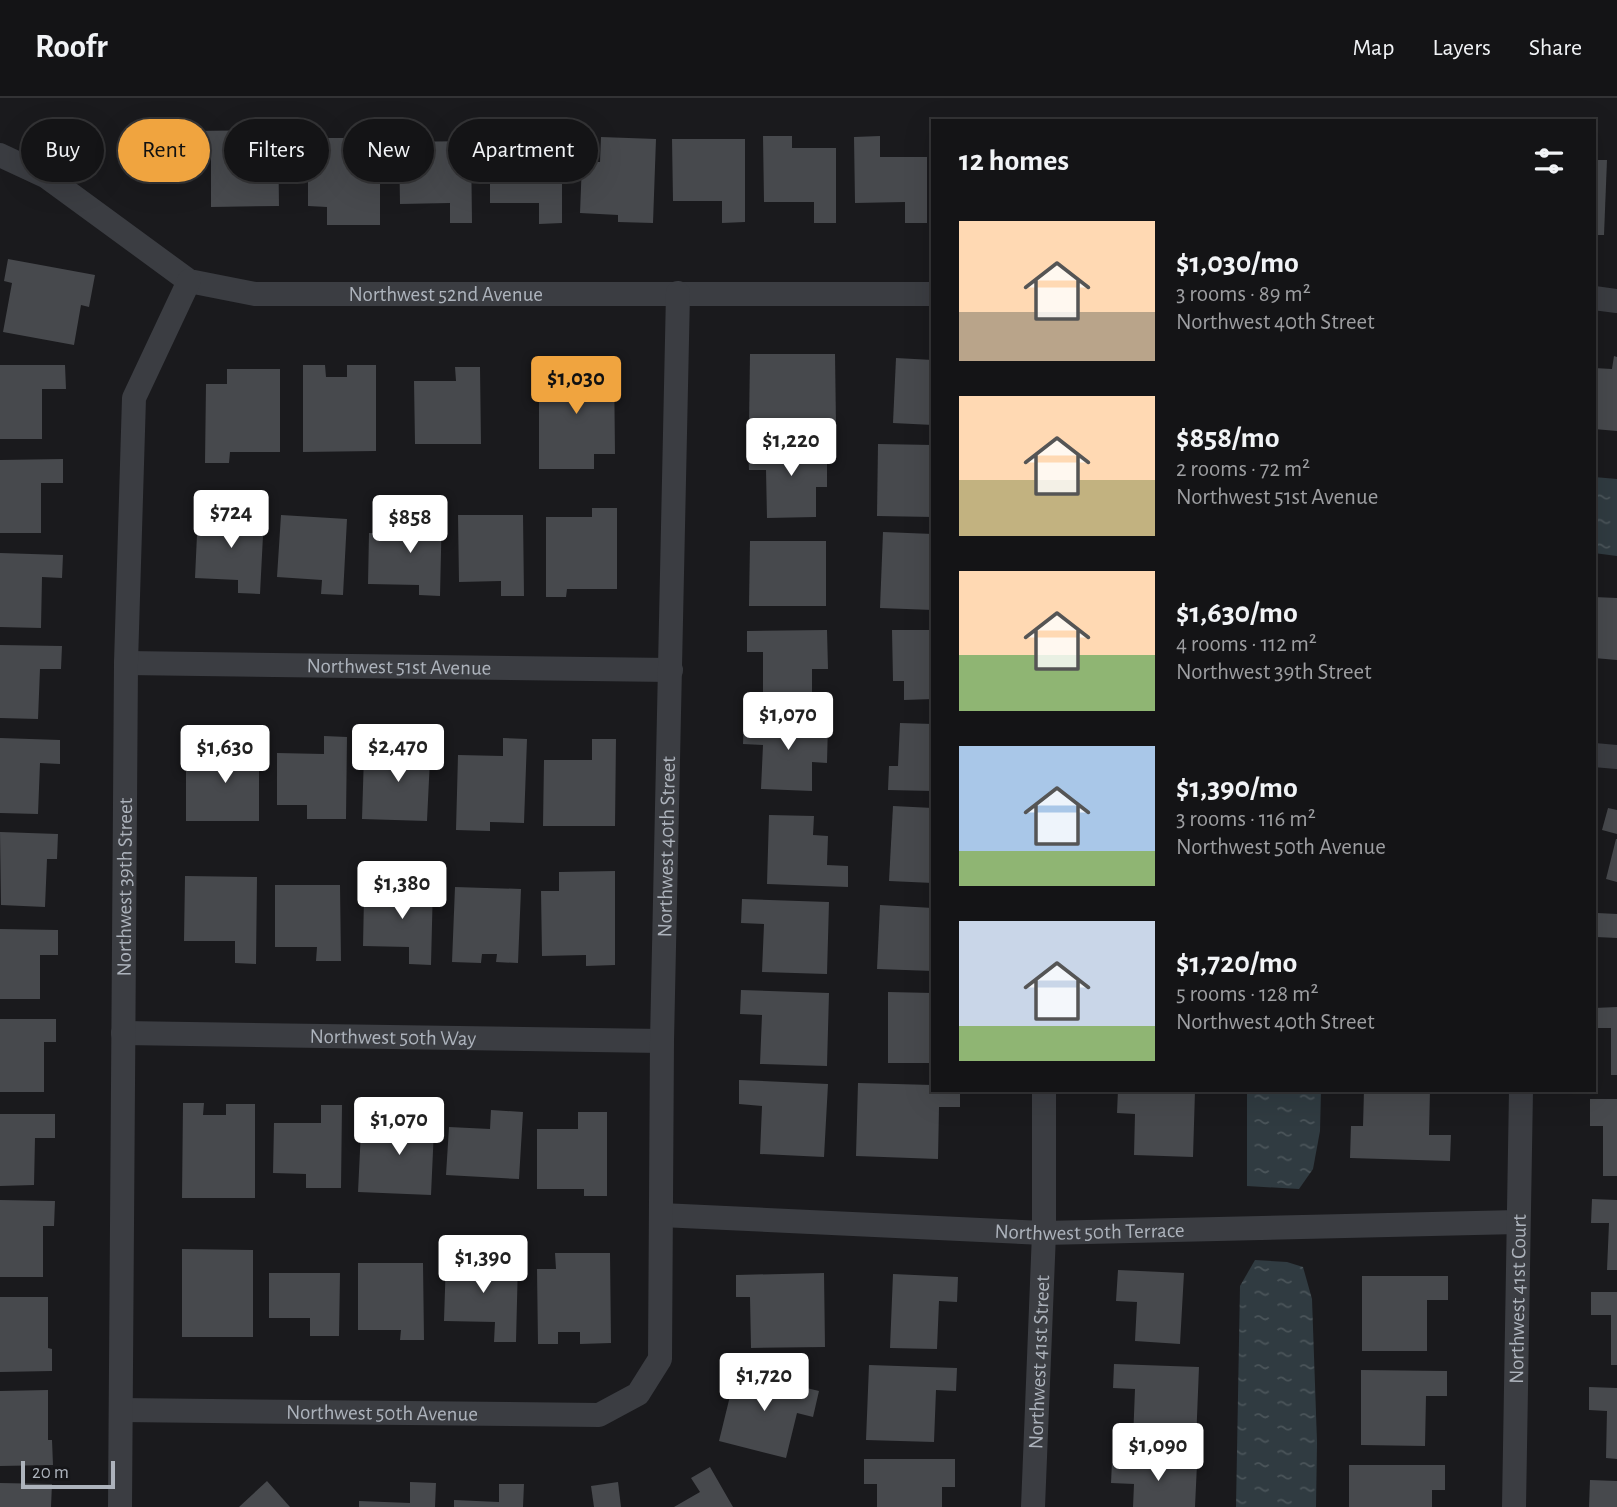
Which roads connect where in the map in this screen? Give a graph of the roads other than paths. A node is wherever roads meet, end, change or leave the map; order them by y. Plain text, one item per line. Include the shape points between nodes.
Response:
1 (0, 155) edge
2 (189, 281) junction
3 (678, 293) junction
4 (931, 294) edge
5 (1596, 298) edge
6 (1617, 301) edge
7 (126, 663) junction
8 (671, 670) junction
9 (1596, 755) edge
10 (1617, 757) edge
11 (123, 1033) junction
12 (662, 1041) junction
13 (1044, 1092) edge
14 (1521, 1092) edge
15 (661, 1215) junction
16 (1518, 1222) junction
17 (1044, 1233) junction
18 (638, 1394) joint
19 (121, 1410) junction
20 (120, 1507) edge
21 (1033, 1507) edge
22 (1514, 1507) edge

1 - 2 street, Northwest 52nd Avenue via 47,177
2 - 3 street, Northwest 52nd Avenue via 255,294
2 - 7 street, Northwest 39th Street via 134,398
3 - 4 street, Northwest 52nd Avenue
3 - 8 street, Northwest 40th Street
5 - 6 street
7 - 8 street, Northwest 51st Avenue
7 - 11 street, Northwest 39th Street
8 - 12 street, Northwest 40th Street
9 - 10 street
11 - 12 street, Northwest 50th Way
11 - 19 street, Northwest 39th Street
12 - 15 street, Northwest 40th Street
13 - 17 street, Northwest 41st Street
14 - 16 street, Northwest 41st Court
15 - 17 street, Northwest 50th Terrace
15 - 18 street, Northwest 40th Street via 660,1359
16 - 17 street, Northwest 50th Terrace
16 - 22 street, Northwest 41st Court
17 - 21 street, Northwest 41st Street
18 - 19 street, Northwest 50th Avenue via 600,1415
19 - 20 street, Northwest 39th Street

